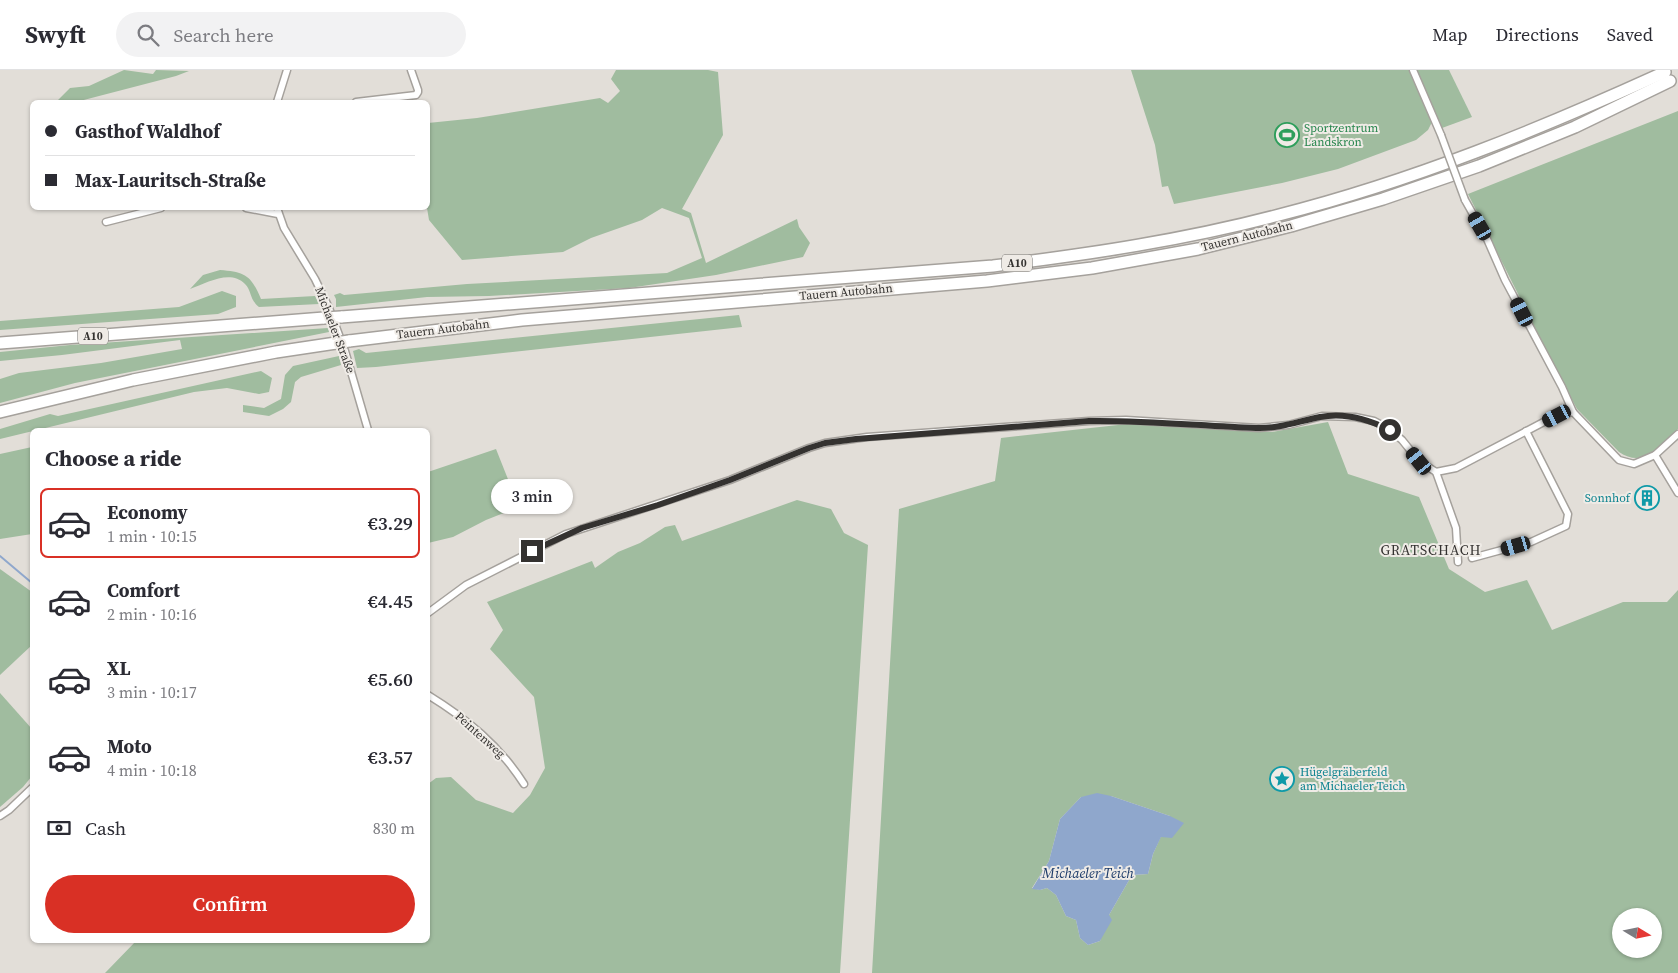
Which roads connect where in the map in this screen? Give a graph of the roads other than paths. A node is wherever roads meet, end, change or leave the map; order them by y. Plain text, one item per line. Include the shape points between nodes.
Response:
1 (287, 70) edge
2 (411, 70) edge
3 (1413, 70) edge
4 (277, 100) edge
5 (373, 100) edge
6 (153, 210) edge
7 (278, 211) edge
8 (106, 222) dead end
9 (0, 343) edge
10 (0, 412) edge
11 (1573, 412) junction
12 (367, 428) edge
13 (1526, 431) junction
14 (1678, 434) edge
15 (1655, 455) junction
16 (1436, 472) junction
17 (1678, 493) edge
18 (1472, 558) dead end
19 (1458, 562) dead end
20 (430, 612) edge
21 (430, 696) edge
22 (524, 784) dead end
23 (30, 796) edge
24 (0, 816) edge

1 - 4 street
2 - 5 street via 418,90 416,95
3 - 11 street, bridge via 1442,136 1464,200
6 - 8 street
7 - 12 street, Michaeler Straße via 329,308
9 - 10 highway, Tauern Autobahn / A10, bridge via 993,266 1090,253 1188,236 1369,190 1478,152 1667,76 1575,127 1479,166 1383,200 1198,248 1092,268 987,281 522,320 349,341 133,380
11 - 13 street
11 - 15 street via 1619,460 1634,464
13 - 16 street via 1456,468
13 - 18 street via 1568,514 1566,526 1531,542
14 - 15 street
15 - 17 street
16 - 19 street via 1456,528
16 - 20 street via 1419,461 1390,430 1374,421 1355,417 1322,416 1288,425 1258,428 1126,420 867,437 809,448 730,480 574,531 466,585
21 - 22 street, Peintenweg via 467,721 507,759
23 - 24 street

